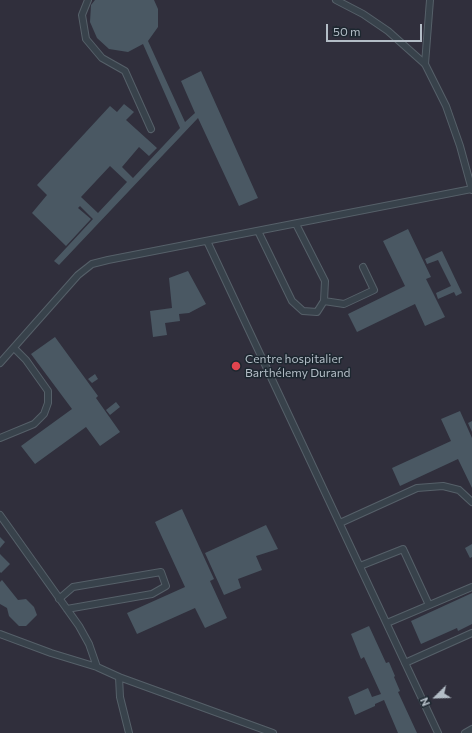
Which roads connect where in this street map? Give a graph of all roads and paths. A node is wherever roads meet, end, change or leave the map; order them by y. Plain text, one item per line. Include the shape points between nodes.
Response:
1 (88, 0) edge
2 (336, 0) edge
3 (430, 0) edge
4 (425, 64) junction
5 (151, 129) dead end
6 (472, 189) edge
7 (296, 224) junction
8 (258, 231) junction
9 (207, 241) junction
10 (363, 267) dead end
11 (324, 301) junction
12 (14, 348) junction
13 (0, 363) edge
14 (0, 438) edge
15 (472, 502) edge
16 (0, 515) edge
17 (340, 523) junction
18 (360, 566) junction
19 (472, 587) edge
20 (59, 599) junction
21 (428, 606) junction
22 (67, 609) junction
23 (387, 623) junction
24 (472, 633) edge
25 (0, 634) edge
26 (405, 663) junction
27 (97, 667) junction
28 (119, 678) junction
29 (472, 730) edge
30 (129, 733) edge
31 (273, 733) edge
32 (438, 733) edge
33 (465, 733) edge

1 - 5 lane via 82,15 86,39 102,58 125,71
2 - 4 lane via 388,31
3 - 4 lane
4 - 6 lane via 446,106
6 - 7 lane
7 - 8 lane
7 - 11 lane via 325,281
8 - 9 lane
8 - 11 lane via 292,301 303,311 317,312
9 - 12 lane via 92,264 78,275
9 - 17 lane
10 - 11 lane via 374,290 344,304
12 - 13 lane
12 - 14 lane via 48,391 48,403 44,414 34,424
15 - 17 lane via 459,490 443,486 417,488
16 - 20 lane
17 - 18 lane
18 - 21 lane via 403,549
18 - 23 lane
19 - 21 lane
20 - 22 lane
20 - 22 lane via 73,587 161,572 166,586 152,594
21 - 23 lane
22 - 27 lane via 89,644
23 - 26 lane
24 - 26 lane
25 - 27 lane
26 - 32 lane
27 - 28 lane
28 - 30 lane via 120,697
28 - 31 lane
29 - 33 lane

